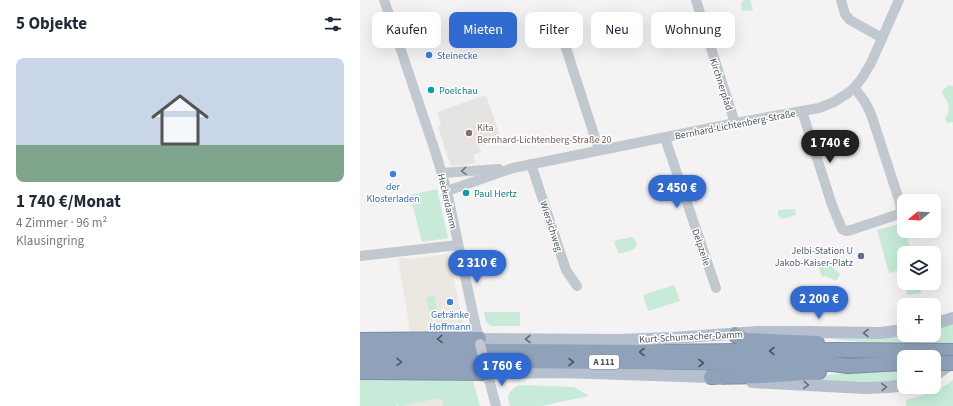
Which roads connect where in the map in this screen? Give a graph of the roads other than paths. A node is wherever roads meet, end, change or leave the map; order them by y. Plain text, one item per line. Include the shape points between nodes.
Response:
1 (384, 0) edge
2 (696, 0) edge
3 (841, 0) edge
4 (899, 0) edge
5 (882, 38) junction
6 (566, 48) edge
7 (854, 88) junction
8 (802, 111) junction
9 (735, 123) junction
10 (665, 138) junction
11 (599, 150) junction
12 (531, 164) junction
13 (513, 168) junction
14 (442, 173) junction
15 (447, 191) junction
16 (458, 245) junction
17 (360, 256) edge
18 (577, 286) dead end
19 (716, 288) dead end
20 (953, 318) edge
21 (941, 322) edge
22 (897, 331) edge
23 (735, 335) junction
24 (360, 340) edge
25 (479, 342) junction
26 (360, 350) edge
27 (839, 350) junction
28 (953, 351) edge
29 (360, 361) edge
30 (897, 363) edge
31 (941, 363) edge
32 (953, 363) edge
33 (848, 366) junction
34 (486, 370) junction
35 (941, 371) edge
36 (360, 372) edge
37 (711, 377) junction
38 (897, 386) edge
39 (496, 406) edge

1 - 14 street, Heckerdamm
2 - 9 street, Kirchnerpfad
3 - 5 street via 845,14 850,20
4 - 5 street, Bernhard-Lichtenberg-Straße
5 - 7 street, Bernhard-Lichtenberg-Straße via 871,63
6 - 11 street
7 - 8 street, Bernhard-Lichtenberg-Straße via 834,102
7 - 8 street via 868,106 873,120 900,203 901,212 896,215 851,230 842,229
8 - 9 street, Bernhard-Lichtenberg-Straße
9 - 10 street, Bernhard-Lichtenberg-Straße
10 - 11 street, Bernhard-Lichtenberg-Straße
10 - 19 street, Delpzeile
11 - 12 street, Bernhard-Lichtenberg-Straße
12 - 13 street, Bernhard-Lichtenberg-Straße
12 - 18 street, Wiersichweg via 566,270
13 -> 14 street, Bernhard-Lichtenberg-Straße
13 - 15 street, Bernhard-Lichtenberg-Straße
14 - 15 street, Heckerdamm
15 - 16 street, Heckerdamm
16 - 17 street
16 - 25 street, Heckerdamm
20 - 21 main road
22 -> 23 main road, Kurt-Schumacher-Damm via 758,332
23 -> 25 main road, Kurt-Schumacher-Damm
23 - 27 highway via 745,340 830,344
25 -> 24 highway
25 - 34 street, Heckerdamm, bridge
27 -> 26 highway, A 111
27 - 28 highway, A 111
29 -> 33 highway, A 111
30 - 33 highway, A 111
31 - 32 highway, bridge
32 - 35 main road
33 - 37 highway via 806,373
34 - 36 highway
34 - 37 main road
34 - 39 street, Heckerdamm
37 -> 38 main road via 864,388

